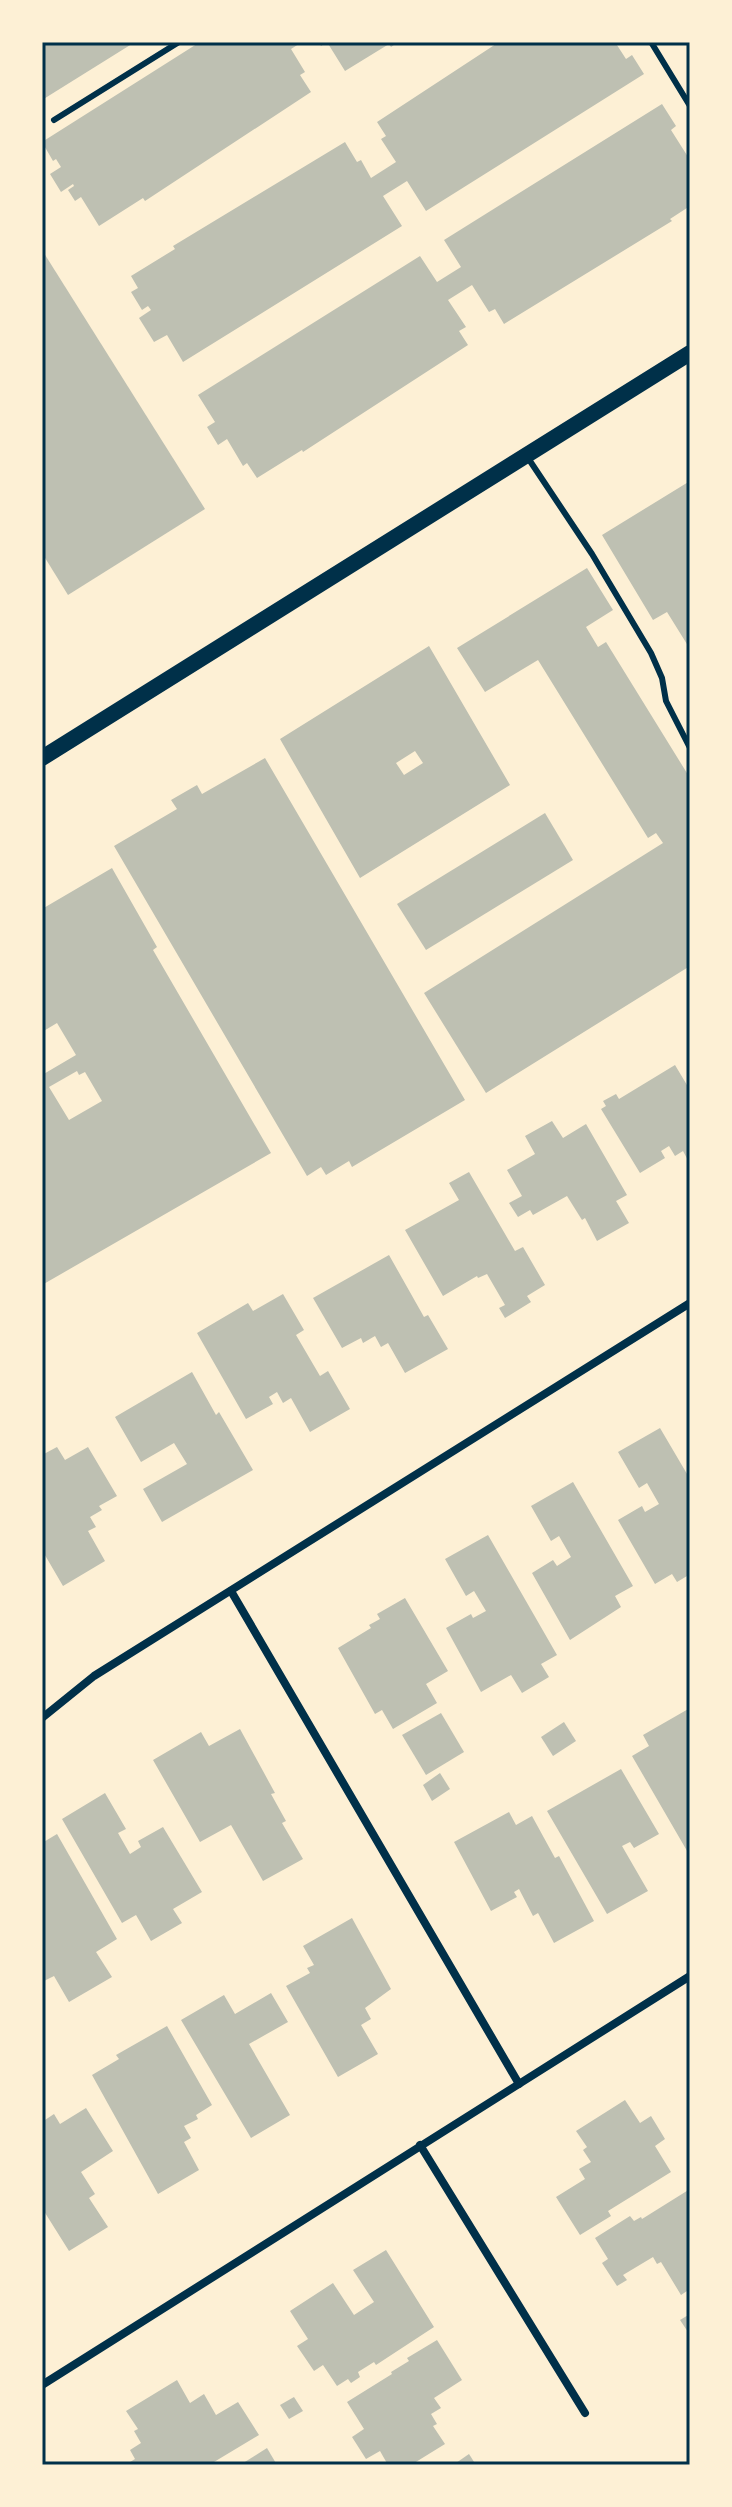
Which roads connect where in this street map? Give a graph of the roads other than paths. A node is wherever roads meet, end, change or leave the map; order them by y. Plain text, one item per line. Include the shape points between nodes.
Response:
1 (179, 42) edge
2 (651, 42) edge
3 (690, 106) edge
4 (54, 120) dead end
5 (690, 353) edge
6 (526, 455) junction
7 (690, 748) edge
8 (42, 758) edge
9 (690, 1303) edge
10 (231, 1591) junction
11 (42, 1718) edge
12 (690, 1976) edge
13 (519, 2084) junction
14 (420, 2145) junction
15 (42, 2385) edge
16 (585, 2413) dead end

1 - 4 lane
2 - 3 lane
5 - 6 main road
6 - 7 lane via 651,653 666,701
6 - 8 main road
9 - 10 street
10 - 11 street via 94,1676
10 - 13 street
12 - 13 street
13 - 14 street
14 - 15 street
14 - 16 street

